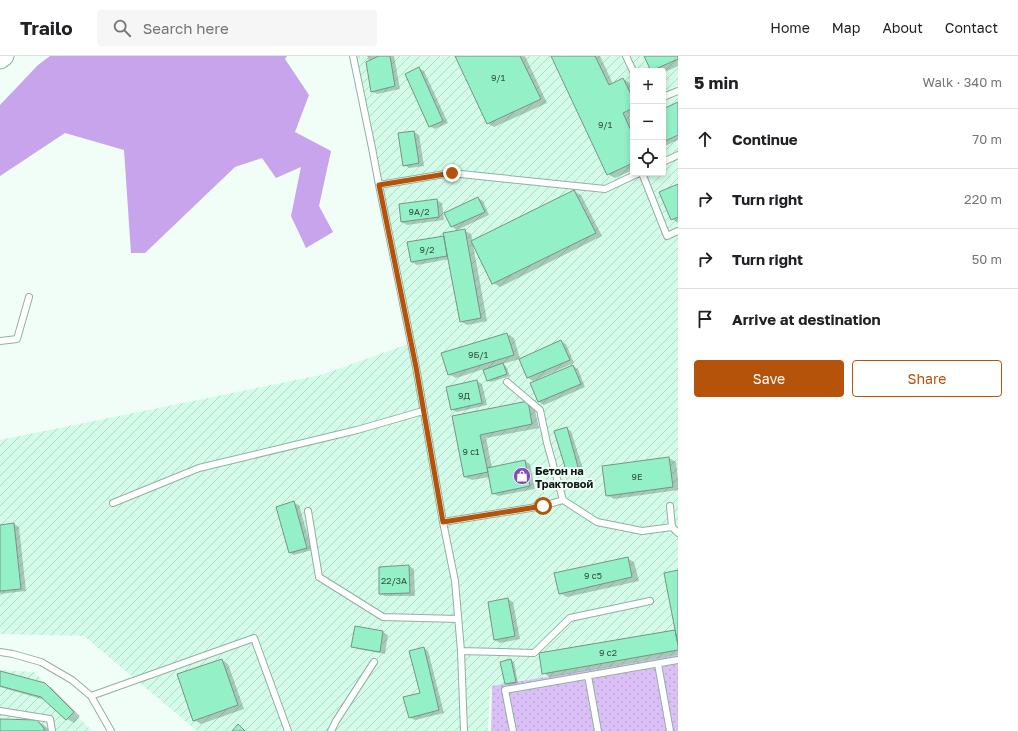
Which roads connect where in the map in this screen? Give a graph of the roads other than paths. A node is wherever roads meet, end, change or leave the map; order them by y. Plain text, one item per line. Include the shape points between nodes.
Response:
1 (4, 56) edge
2 (353, 56) edge
3 (626, 56) edge
4 (0, 59) edge
5 (632, 68) edge
6 (678, 91) edge
7 (666, 96) edge
8 (678, 155) edge
9 (666, 161) edge
10 (634, 176) edge
11 (641, 176) edge
12 (379, 185) junction
13 (678, 231) edge
14 (29, 297) dead end
15 (0, 341) edge
16 (507, 382) dead end
17 (423, 410) junction
18 (563, 500) junction
19 (113, 503) dead end
20 (670, 506) dead end
21 (308, 512) dead end
22 (443, 522) junction
23 (672, 527) junction
24 (678, 533) edge
25 (650, 601) dead end
26 (458, 619) junction
27 (461, 651) junction
28 (0, 652) edge
29 (678, 660) edge
30 (374, 662) dead end
31 (658, 664) junction
32 (588, 676) junction
33 (91, 696) junction
34 (0, 712) edge
35 (52, 731) edge
36 (111, 731) edge
37 (288, 731) edge
38 (331, 731) edge
39 (464, 731) edge
40 (513, 731) edge
41 (598, 731) edge
42 (670, 731) edge

1 - 4 main road
2 - 12 lane
3 - 5 lane
6 - 7 lane
8 - 9 lane
10 - 12 lane via 605,190 452,173
11 - 13 lane via 667,236
12 - 17 lane
14 - 15 lane via 17,338
16 - 18 lane via 540,410
17 - 19 lane via 358,430 199,468
17 - 22 lane
18 - 22 lane via 543,506
18 - 23 lane via 597,522 642,531
20 - 23 lane
21 - 26 lane via 319,577 383,617
22 - 26 lane via 455,581
23 - 24 lane
25 - 27 lane via 570,618 534,653
26 - 27 lane
27 - 39 lane
28 - 33 lane via 41,662 72,680
29 - 31 lane
30 - 38 lane
31 - 32 lane
31 - 42 lane
32 - 40 lane via 505,690
32 - 41 lane
33 - 36 lane
33 - 37 lane via 254,638
34 - 35 lane via 50,719

